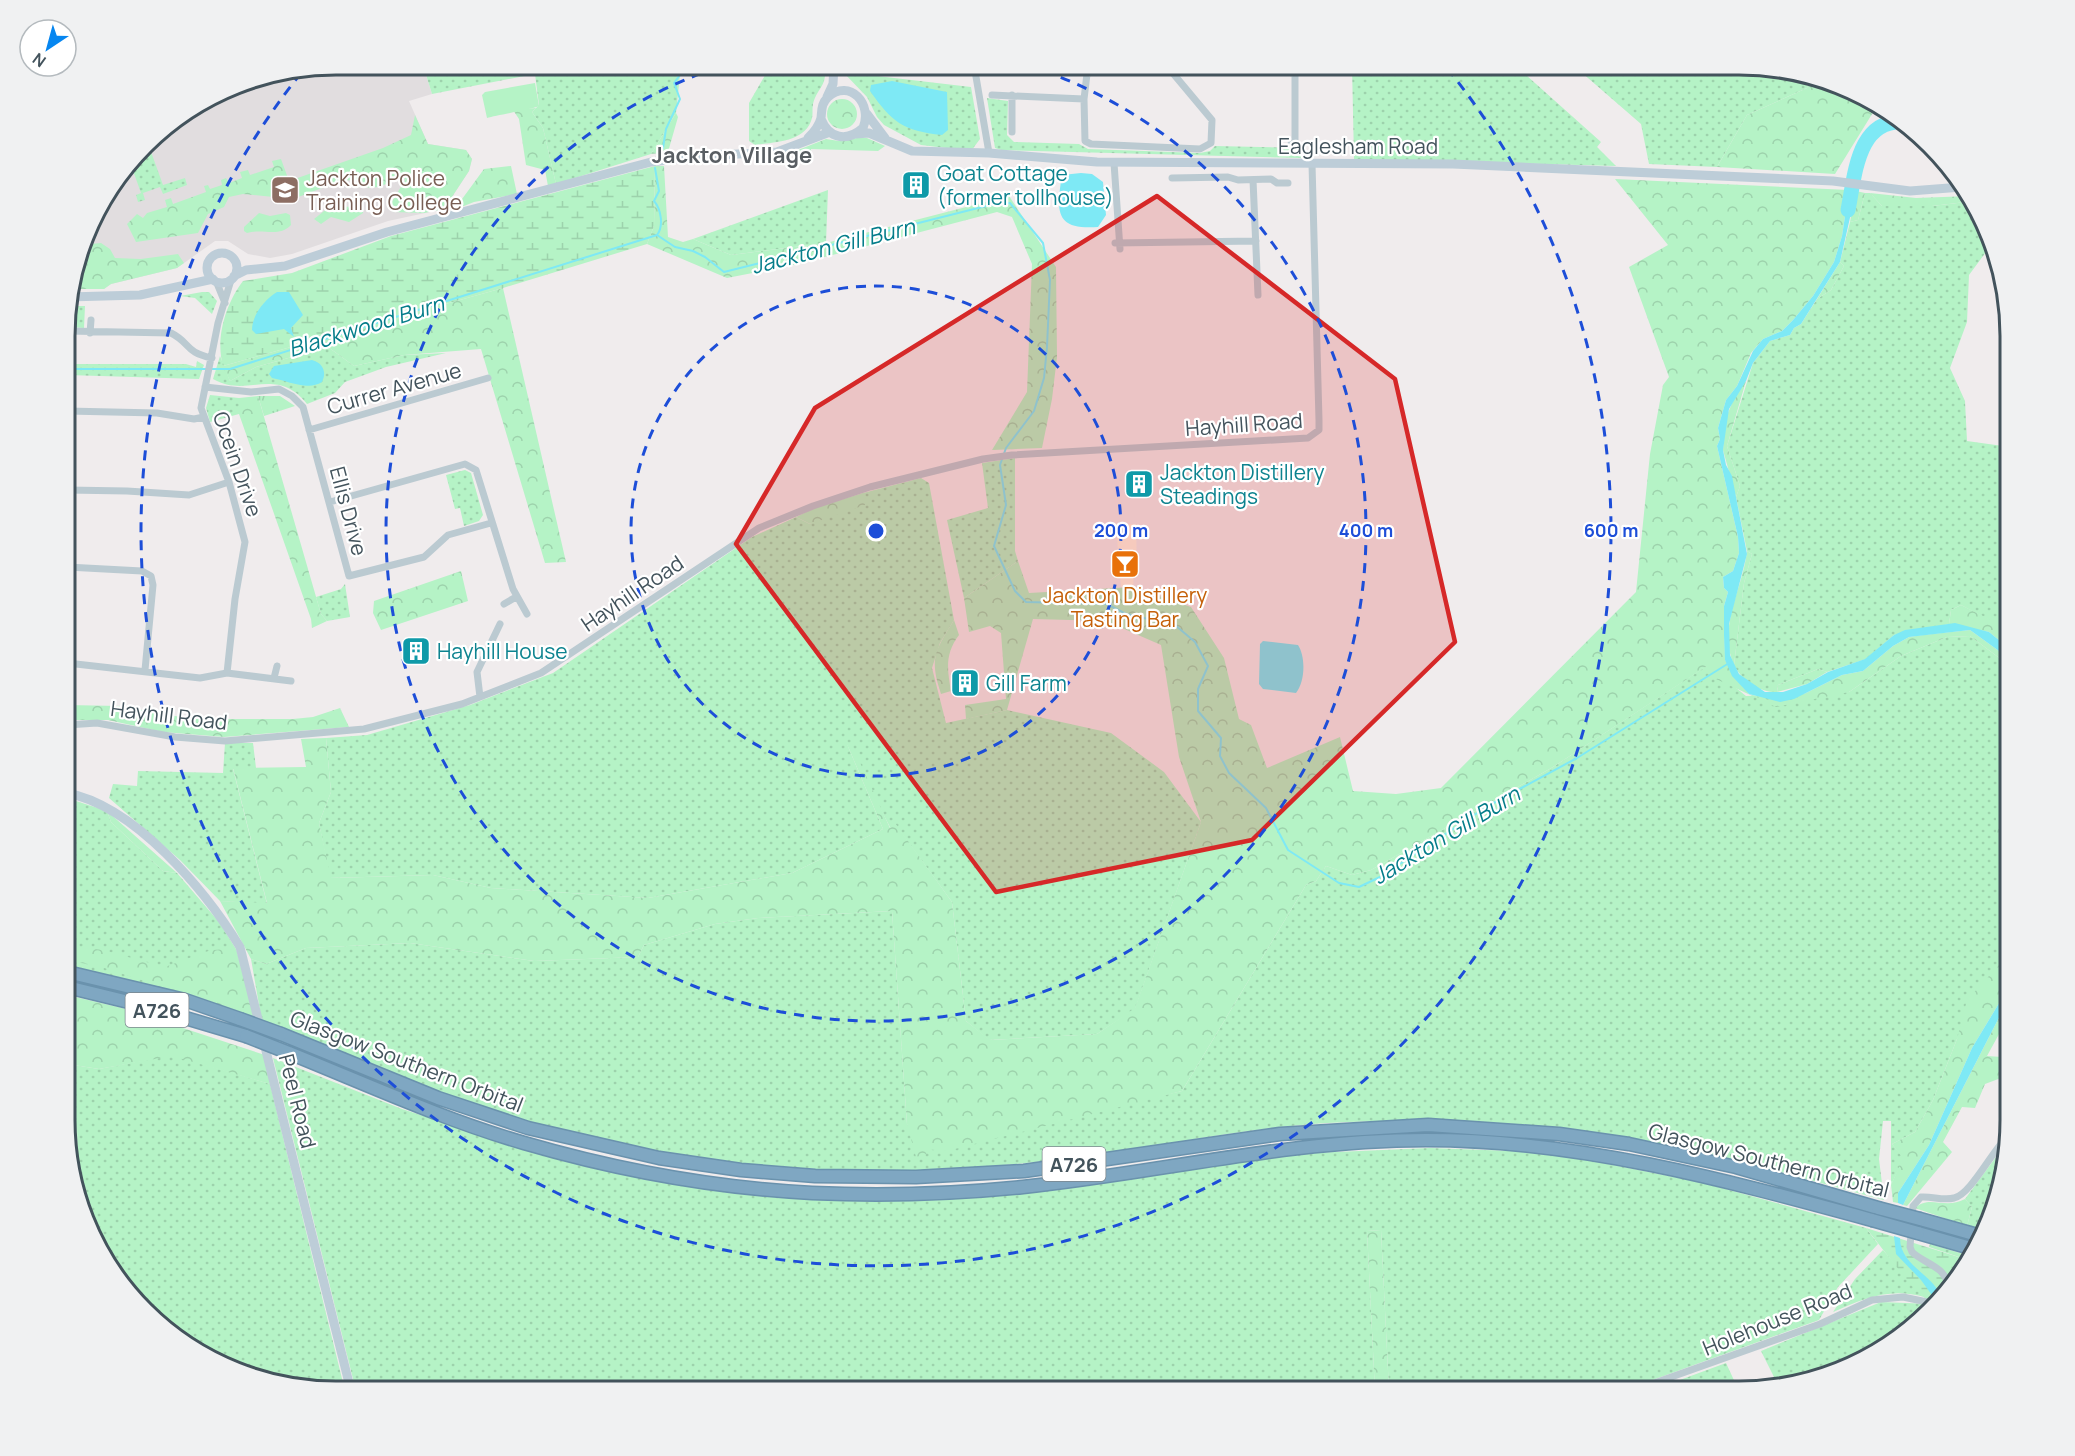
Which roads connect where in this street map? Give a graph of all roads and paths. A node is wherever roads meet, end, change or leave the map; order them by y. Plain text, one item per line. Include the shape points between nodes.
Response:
1 (834, 75) edge
2 (838, 75) edge
3 (976, 75) edge
4 (1087, 75) edge
5 (1174, 75) edge
6 (1295, 75) edge
7 (848, 92) junction
8 (992, 94) dead end
9 (1012, 96) junction
10 (827, 98) junction
11 (1084, 99) junction
12 (867, 114) junction
13 (821, 119) junction
14 (830, 132) junction
15 (1012, 132) dead end
16 (856, 134) junction
17 (807, 140) junction
18 (886, 140) junction
19 (1292, 144) dead end
20 (989, 153) junction
21 (1114, 163) junction
22 (1312, 164) junction
23 (1172, 178) dead end
24 (1253, 180) junction
25 (1288, 183) dead end
26 (1954, 188) edge
27 (1256, 241) junction
28 (230, 255) junction
29 (207, 265) junction
30 (261, 268) junction
31 (233, 278) junction
32 (214, 280) junction
33 (183, 287) junction
34 (1258, 295) dead end
35 (78, 297) edge
36 (225, 303) junction
37 (91, 320) dead end
38 (75, 332) edge
39 (90, 333) junction
40 (211, 361) junction
41 (488, 378) dead end
42 (205, 387) junction
43 (75, 411) edge
44 (204, 417) junction
45 (309, 430) junction
46 (229, 482) junction
47 (75, 490) edge
48 (330, 502) junction
49 (491, 523) junction
50 (75, 567) edge
51 (516, 597) junction
52 (504, 604) dead end
53 (527, 614) dead end
54 (500, 624) dead end
55 (75, 664) edge
56 (277, 666) dead end
57 (145, 670) junction
58 (227, 674) junction
59 (274, 678) junction
60 (291, 681) dead end
61 (480, 697) junction
62 (75, 724) edge
63 (75, 795) edge
64 (75, 974) edge
65 (75, 989) edge
66 (1998, 1146) edge
67 (1974, 1234) edge
68 (1967, 1247) edge
69 (1947, 1278) edge
70 (1925, 1302) edge
71 (348, 1381) edge
72 (1660, 1381) edge

1 - 10 main road
2 - 7 main road
3 - 20 street
4 - 11 street
5 - 11 street via 1212,120 1211,142 1205,148 1088,143 1083,136
6 - 19 street
7 - 10 main road
7 - 12 main road via 861,100
8 - 9 street
9 - 11 street
9 - 15 street
10 - 13 main road via 820,111
12 - 16 main road via 863,128
12 - 18 main road
13 - 14 main road
13 - 17 main road
14 - 16 main road via 842,138
14 - 17 main road
16 - 18 main road, Eaglesham Road via 869,133
17 - 30 main road via 777,152 651,162 387,232 285,266
18 - 20 main road, Eaglesham Road via 912,151
20 - 21 main road, Eaglesham Road
21 - 22 main road, Eaglesham Road
21 - 27 street via 1118,245
22 - 26 main road, Eaglesham Road via 1453,164 1833,181 1910,191
22 - 61 street, Hayhill Road via 1319,420 1315,435 1300,440 1012,455 870,487 759,528 541,673
23 - 24 street
24 - 25 street
24 - 27 street
27 - 34 street
28 - 29 main road via 215,255
28 - 30 main road
28 - 31 main road via 236,262
29 - 32 main road
29 - 33 main road
30 - 31 main road
31 - 32 main road via 222,283
31 - 36 street, Ocein Drive
32 - 33 main road
32 - 36 street
33 - 35 main road via 140,295
36 - 40 street, Ocein Drive
37 - 39 street
38 - 39 street
39 - 40 street via 171,333 190,352
40 - 42 street, Ocein Drive
41 - 45 street, Currer Avenue
42 - 44 street, Ocein Drive via 201,408
42 - 45 street, Ellis Drive via 286,391 303,407
43 - 44 street
44 - 46 street, Ocein Drive
45 - 48 street, Ellis Drive
46 - 47 street via 189,495
46 - 58 street, Ocein Drive via 245,542
48 - 49 street via 465,464 476,470
48 - 49 street, Ellis Drive via 350,576 424,557 448,535
49 - 51 street
50 - 57 street via 142,571 151,576
51 - 52 street
51 - 53 street
54 - 61 street via 477,672
55 - 57 street
56 - 59 street
57 - 58 street via 200,678
58 - 59 street
59 - 60 street
61 - 62 street, Hayhill Road via 364,729 225,741 175,737 97,723
63 - 71 main road, Peel Road via 96,800 136,826 217,909 240,947
64 - 67 highway, Glasgow Southern Orbital / A726, bridge via 185,1000 438,1098 528,1128 659,1158 741,1170 815,1176 916,1177 1024,1171 1280,1134 1428,1125 1559,1134 1629,1144 1736,1167
65 - 68 highway, Glasgow Southern Orbital / A726, bridge via 246,1036 524,1143 655,1174 735,1186 813,1193 1022,1187 1277,1149 1426,1140 1554,1148 1624,1159 1730,1181
66 - 69 street via 1964,1193 1953,1199 1921,1197 1913,1206 1912,1252
70 - 72 street, Holehouse Road via 1903,1297 1872,1299 1820,1324

